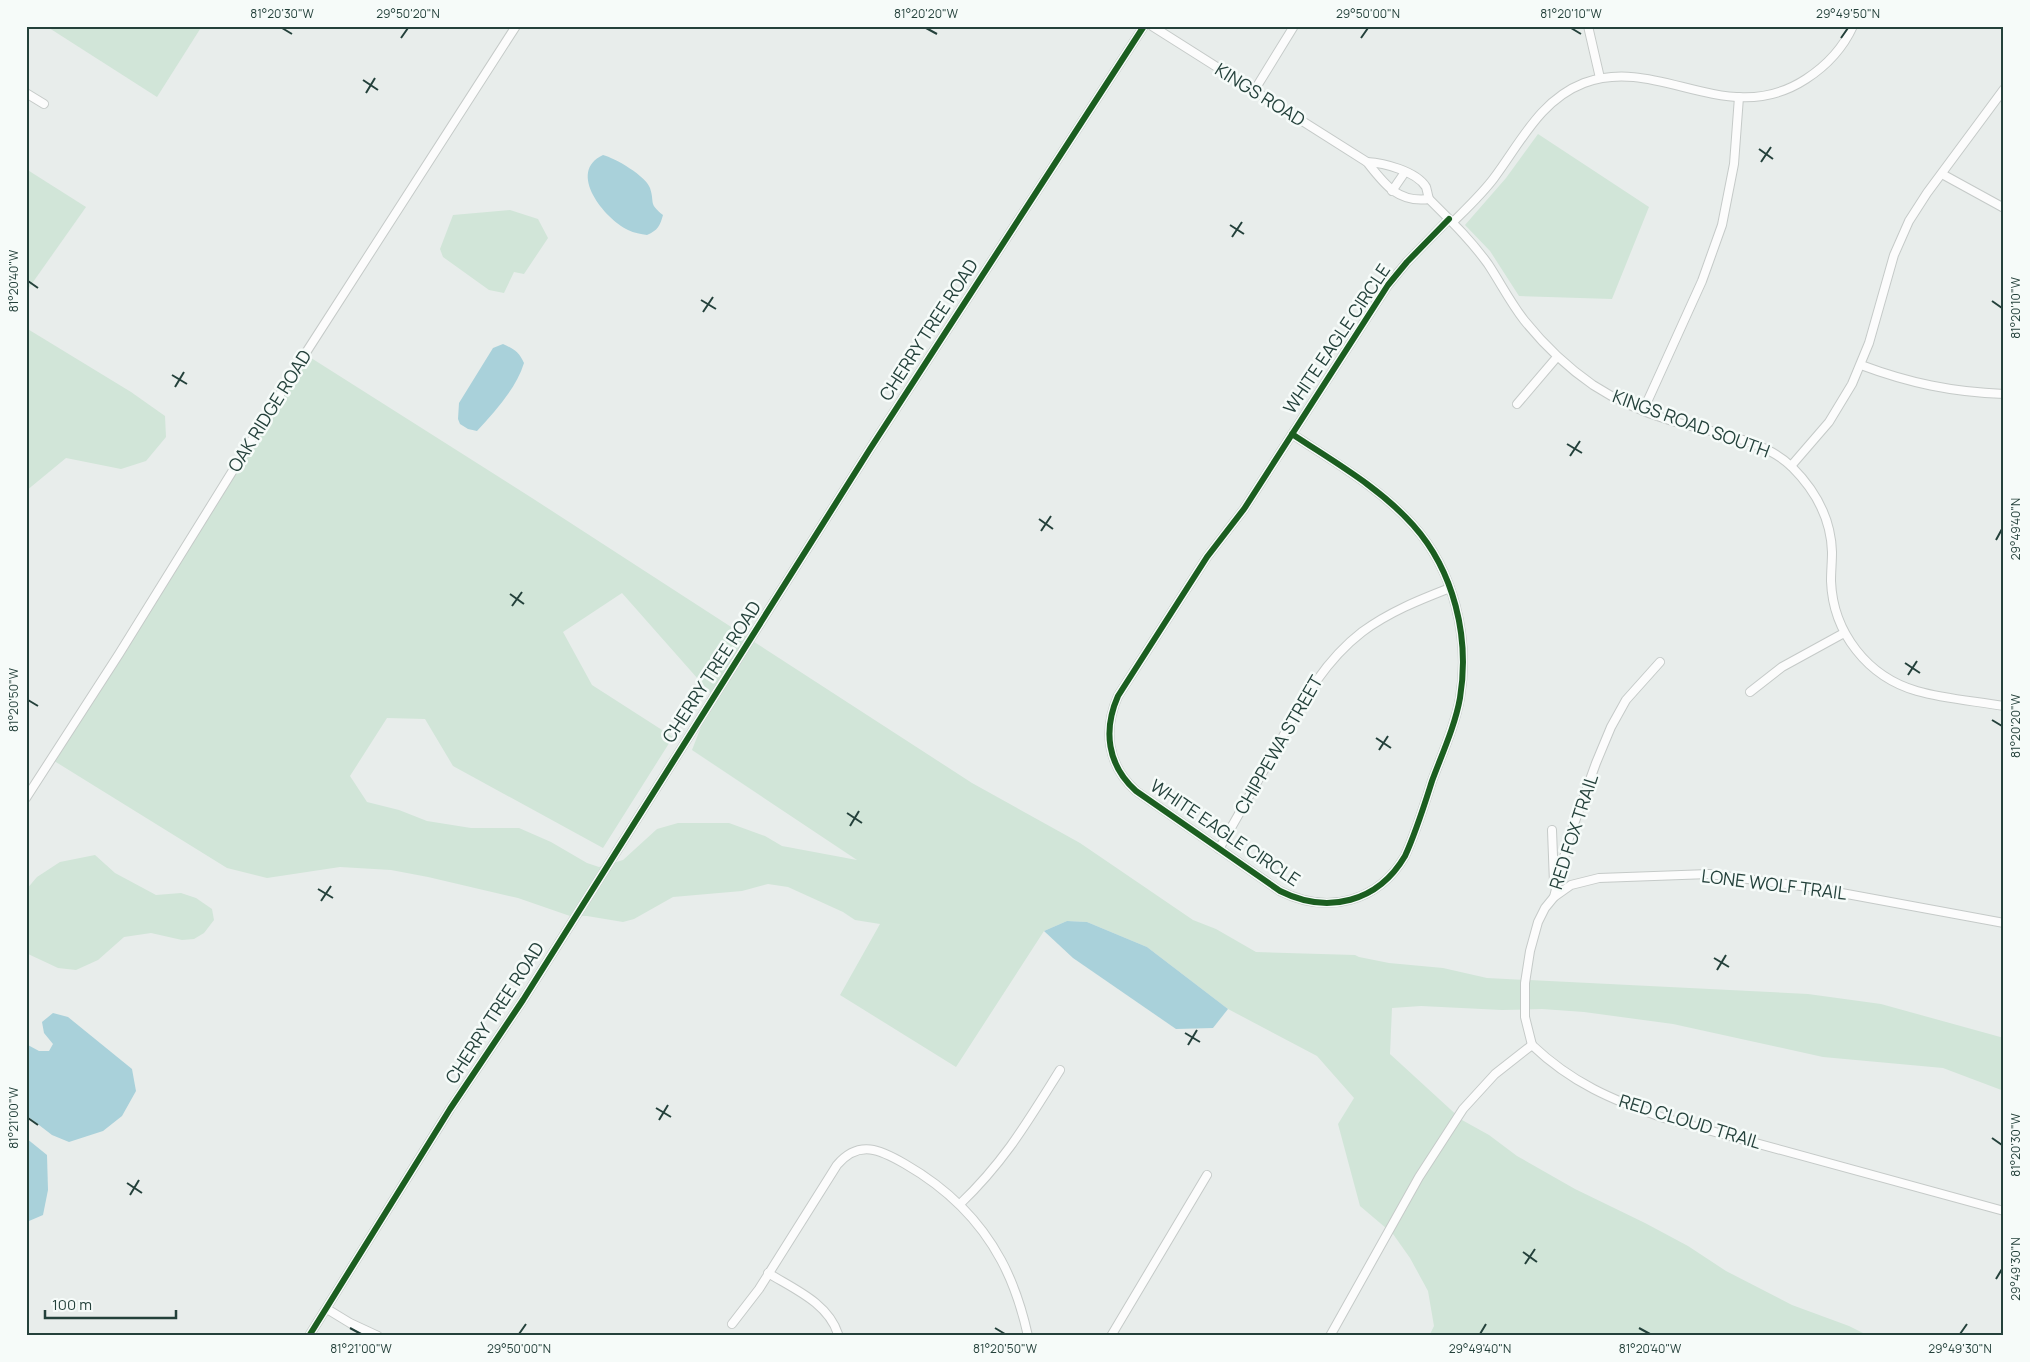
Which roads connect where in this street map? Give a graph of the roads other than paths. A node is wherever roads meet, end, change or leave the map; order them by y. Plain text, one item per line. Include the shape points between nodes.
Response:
1 (516, 26) edge
2 (1144, 26) edge
3 (1152, 26) edge
4 (1294, 26) edge
5 (1588, 26) edge
6 (1853, 26) edge
7 (1600, 78) junction
8 (2004, 89) edge
9 (1254, 90) junction
10 (26, 93) edge
11 (1739, 97) junction
12 (44, 104) dead end
13 (1367, 162) junction
14 (1405, 172) junction
15 (1942, 174) junction
16 (1392, 191) junction
17 (1429, 199) junction
18 (2004, 208) edge
19 (1451, 220) junction
20 (1557, 357) junction
21 (1861, 365) junction
22 (2004, 394) edge
23 (1517, 404) dead end
24 (1643, 410) junction
25 (1292, 434) junction
26 (1791, 466) junction
27 (1450, 588) junction
28 (1844, 633) junction
29 (1660, 662) dead end
30 (1750, 692) dead end
31 (2004, 706) edge
32 (26, 798) edge
33 (1552, 830) dead end
34 (1219, 849) junction
35 (1554, 897) junction
36 (2004, 923) edge
37 (1532, 1045) junction
38 (1060, 1070) dead end
39 (1207, 1175) dead end
40 (960, 1204) junction
41 (2004, 1211) edge
42 (768, 1273) junction
43 (327, 1309) junction
44 (732, 1324) dead end
45 (838, 1334) dead end
46 (309, 1336) edge
47 (378, 1336) edge
48 (1028, 1336) edge
49 (1111, 1336) edge
50 (1330, 1336) edge

1 - 32 street, OAK RIDGE ROAD
2 - 43 street, CHERRY TREE ROAD via 870,449 523,1000 450,1109
3 - 9 street, KINGS ROAD
4 - 9 street
5 - 7 street
6 - 11 street via 1844,43 1826,64 1801,82 1772,94
7 - 11 street via 1635,77
7 - 19 street via 1570,90 1546,107 1489,184
8 - 15 street
9 - 13 street, KINGS ROAD
10 - 12 street
11 - 24 street via 1734,164 1722,225 1702,281
13 - 14 street, KINGS ROAD via 1386,164
13 - 16 street, KINGS ROAD
14 - 16 street
14 - 17 street, KINGS ROAD via 1426,187
15 - 18 street
15 - 21 street via 1899,241
16 - 17 street, KINGS ROAD via 1404,198
17 - 19 street, KINGS ROAD
19 - 20 street, KINGS ROAD SOUTH via 1489,266 1523,319
19 - 25 street, WHITE EAGLE CIRCLE via 1388,285
20 - 23 street
20 - 24 street, KINGS ROAD SOUTH via 1595,386
21 - 22 street via 1907,381 1945,389
21 - 26 street via 1841,405
24 - 26 street, KINGS ROAD SOUTH via 1758,446
25 - 27 street, WHITE EAGLE CIRCLE via 1393,505 1424,538
25 - 34 street, WHITE EAGLE CIRCLE via 1244,509 1207,557 1123,688 1110,720 1108,739 1111,754 1125,780
26 - 28 street, KINGS ROAD SOUTH via 1814,494 1826,520 1832,552 1832,599
27 - 34 street, CHIPPEWA STREET via 1385,616 1332,659 1307,693
27 - 34 street, WHITE EAGLE CIRCLE via 1462,638 1459,700 1410,846 1394,872 1360,896 1320,904 1280,891
28 - 30 street via 1787,664
28 - 31 street, KINGS ROAD SOUTH via 1862,658 1904,686 1934,695
29 - 35 street, RED FOX TRAIL via 1626,700 1611,727 1569,838
33 - 35 street
35 - 36 street, LONE WOLF TRAIL via 1571,886 1599,878 1709,874 1809,887
35 - 37 street, RED FOX TRAIL via 1538,922 1526,976 1525,1017
37 - 41 street, RED CLOUD TRAIL via 1574,1079 1632,1107
37 - 50 street via 1494,1074 1463,1109 1419,1178
38 - 40 street via 1016,1141
39 - 49 street
40 - 42 street via 934,1182 884,1152 856,1151 837,1165
40 - 48 street via 1001,1259 1020,1304
42 - 44 street
42 - 45 street via 817,1304 832,1320
43 - 46 street, CHERRY TREE ROAD
43 - 47 street

